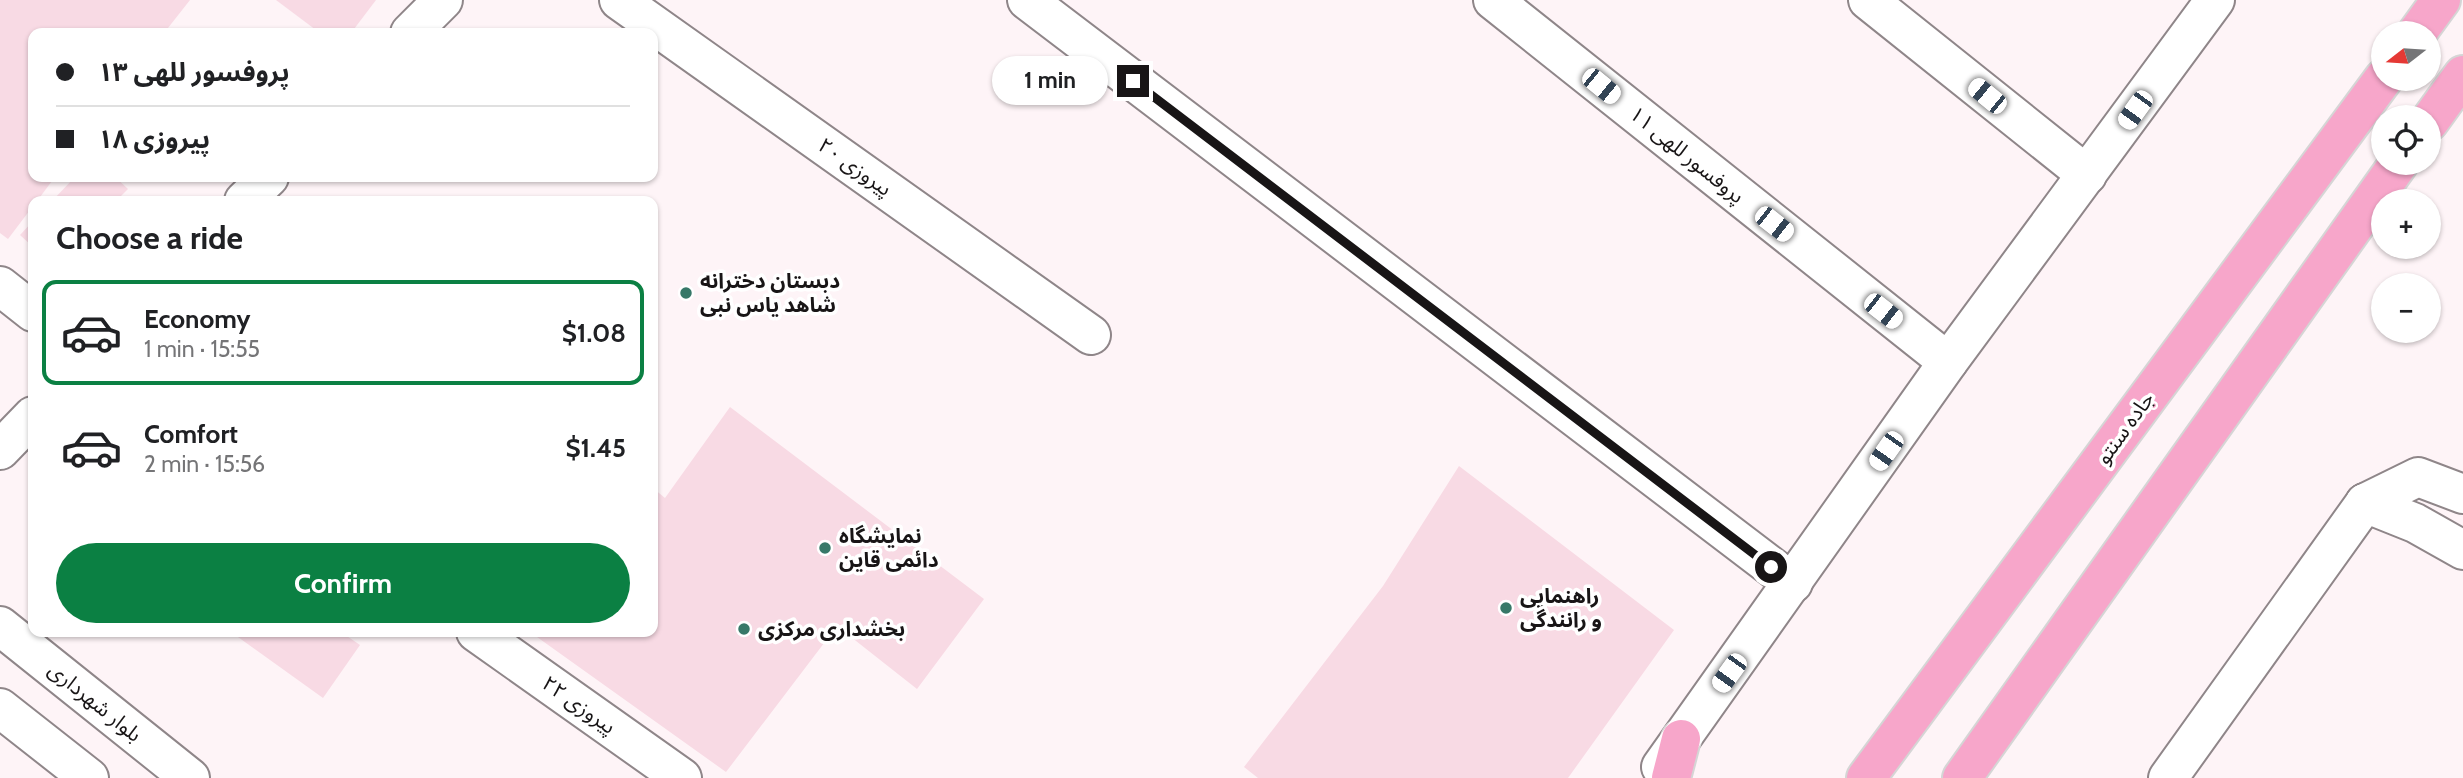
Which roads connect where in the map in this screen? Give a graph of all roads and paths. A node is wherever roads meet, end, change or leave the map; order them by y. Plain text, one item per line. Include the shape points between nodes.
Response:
1 (443, 0) edge
2 (619, 0) edge
3 (1027, 0) edge
4 (1493, 0) edge
5 (1868, 0) edge
6 (2215, 0) edge
7 (2441, 0) edge
8 (2426, 21) edge
9 (415, 28) edge
10 (2463, 75) edge
11 (2374, 91) edge
12 (2441, 105) edge
13 (2087, 175) junction
14 (2390, 175) edge
15 (264, 182) edge
16 (249, 196) edge
17 (0, 286) edge
18 (28, 308) edge
19 (1091, 335) dead end
20 (1948, 362) junction
21 (28, 421) edge
22 (0, 450) edge
23 (2463, 494) edge
24 (2365, 503) junction
25 (2463, 551) edge
26 (1793, 583) junction
27 (0, 626) edge
28 (484, 637) edge
29 (0, 708) edge
30 (1681, 739) junction
31 (89, 778) edge
32 (190, 778) edge
33 (682, 778) edge
34 (1653, 778) edge
35 (1671, 778) edge
36 (1866, 778) edge
37 (1962, 778) edge
38 (2168, 778) edge

1 - 9 street
2 - 19 street, پیروزی ۲۰
3 - 26 street
4 - 20 street, پروفسور للهی ۱۱
5 - 13 street
6 - 13 street
7 - 8 main road
10 - 12 main road
11 - 36 main road, جاده سنتو
13 - 20 street
14 - 37 main road
15 - 16 street
17 - 18 street
20 - 26 street
21 - 22 street
23 - 24 street via 2418,477
24 - 25 street via 2415,523
24 - 38 street
26 - 30 street
27 - 32 street, بلوار شهرداری
28 - 33 street, پیروزی ۲۲
29 - 31 street
30 - 34 street
30 - 35 main road

